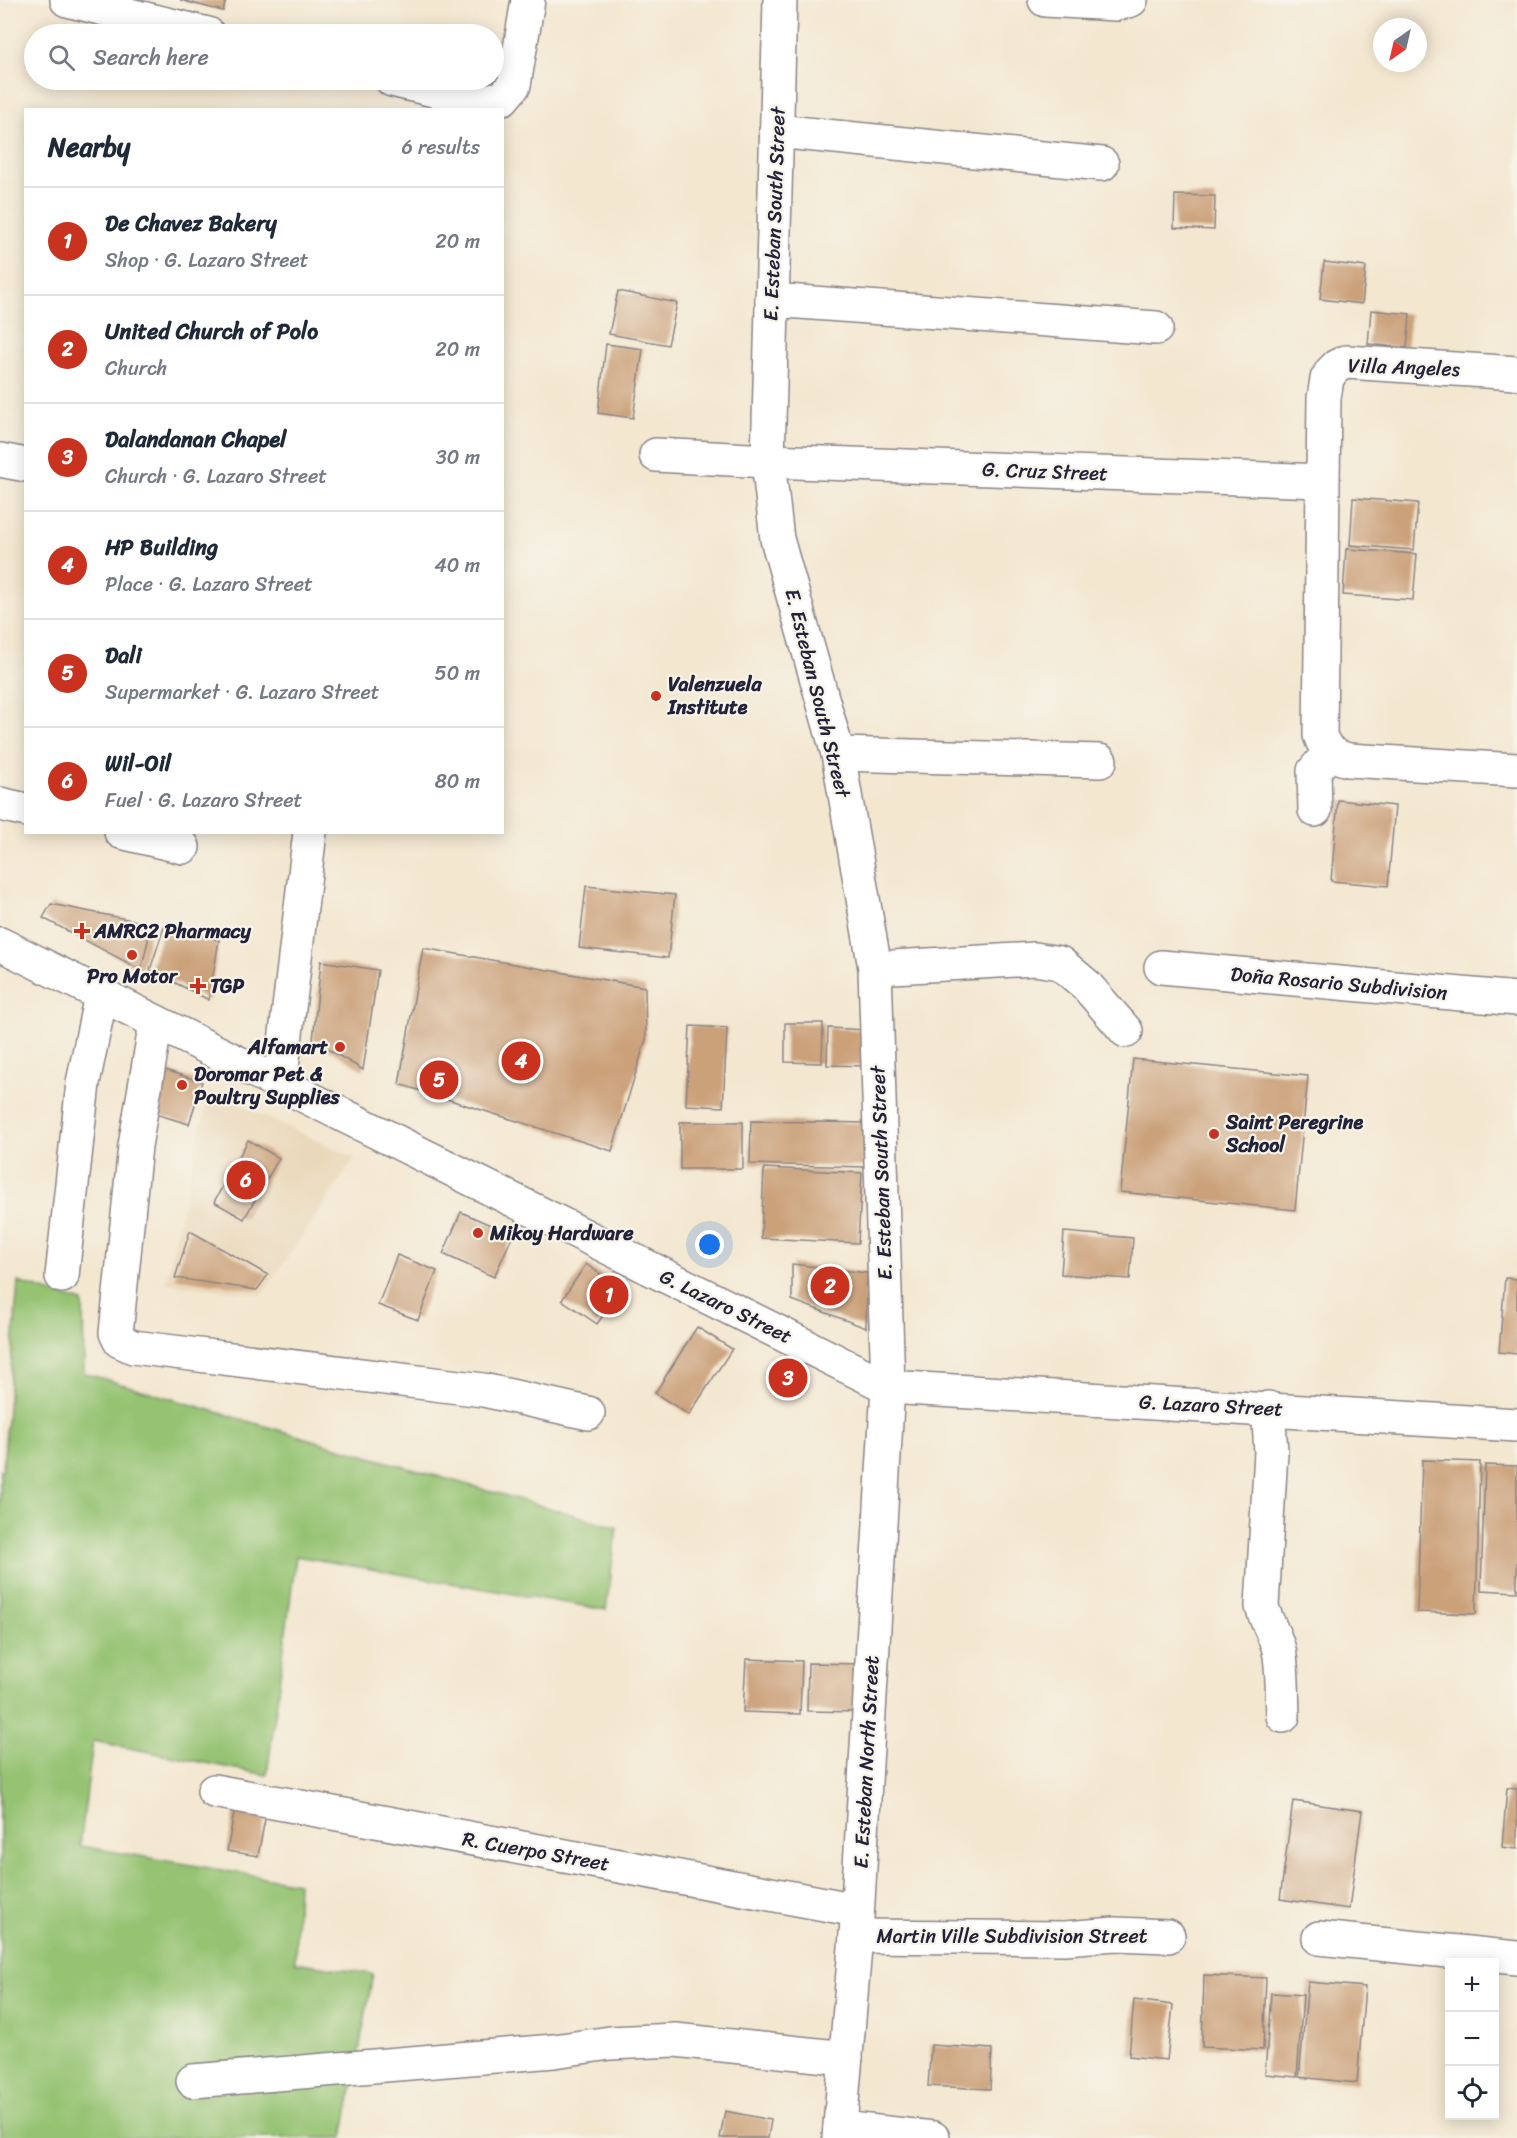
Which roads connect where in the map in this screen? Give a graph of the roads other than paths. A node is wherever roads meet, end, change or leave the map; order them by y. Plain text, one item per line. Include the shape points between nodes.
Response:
1 (67, 0) edge
2 (528, 0) edge
3 (780, 0) edge
4 (1045, 0) edge
5 (1131, 0) edge
6 (167, 24) edge
7 (433, 90) edge
8 (776, 131) junction
9 (1102, 164) dead end
10 (772, 300) junction
11 (1156, 328) dead end
12 (1517, 373) edge
13 (656, 455) dead end
14 (0, 460) edge
15 (768, 461) junction
16 (24, 465) edge
17 (1322, 481) junction
18 (1330, 752) junction
19 (838, 754) junction
20 (1100, 761) dead end
21 (1517, 770) edge
22 (0, 804) edge
23 (24, 810) edge
24 (1315, 810) dead end
25 (129, 834) edge
26 (310, 834) edge
27 (183, 847) dead end
28 (0, 944) edge
29 (1161, 967) dead end
30 (875, 968) junction
31 (100, 995) junction
32 (1517, 999) edge
33 (156, 1022) junction
34 (1126, 1031) dead end
35 (280, 1084) junction
36 (62, 1276) dead end
37 (888, 1387) junction
38 (1268, 1408) junction
39 (588, 1413) dead end
40 (1517, 1425) edge
41 (1283, 1716) dead end
42 (214, 1791) dead end
43 (856, 1923) junction
44 (1168, 1936) dead end
45 (1319, 1938) dead end
46 (1517, 1958) edge
47 (846, 2058) junction
48 (193, 2081) dead end
49 (840, 2133) edge
50 (933, 2138) edge

1 - 6 street
2 - 7 street via 514,85 503,98 479,101
3 - 8 street, E. Esteban South Street
4 - 5 street via 1116,4
8 - 9 street
8 - 10 street, E. Esteban South Street
10 - 11 street
10 - 15 street, E. Esteban South Street
12 - 17 street, Villa Angeles via 1366,362 1337,366 1325,388
13 - 15 street, G. Cruz Street
14 - 16 street
15 - 17 street, G. Cruz Street
15 - 19 street, E. Esteban South Street via 777,539
17 - 18 street via 1320,735
18 - 21 street via 1348,760
18 - 24 street via 1314,771
19 - 20 street
19 - 30 street, E. Esteban South Street
22 - 23 street
25 - 27 street
26 - 35 street
28 - 31 street, G. Lazaro Street
29 - 32 street, Doña Rosario Subdivision
30 - 34 street via 1035,959 1060,963 1086,985
30 - 37 street, E. Esteban South Street
31 - 33 street, G. Lazaro Street
31 - 36 street via 82,1083
33 - 35 street, G. Lazaro Street
33 - 39 street via 135,1146 116,1334 120,1341 133,1347 483,1390
35 - 37 street, G. Lazaro Street
37 - 38 street, G. Lazaro Street
37 - 43 street, E. Esteban North Street
38 - 40 street, G. Lazaro Street
38 - 41 street via 1271,1452 1262,1606 1279,1653
42 - 43 street, R. Cuerpo Street
43 - 44 street, Martin Ville Subdivision Street via 1065,1938 1115,1934
43 - 47 street, E. Esteban North Street
45 - 46 street
47 - 48 street via 675,2040
47 - 49 street, E. Esteban North Street
49 - 50 street

